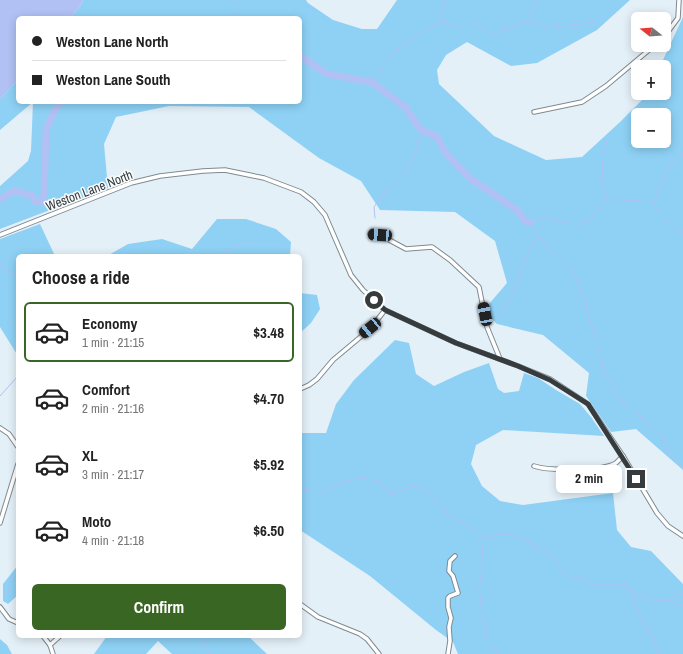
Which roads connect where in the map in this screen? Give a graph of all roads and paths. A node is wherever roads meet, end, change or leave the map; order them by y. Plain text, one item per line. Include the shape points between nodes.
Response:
1 (679, 0) edge
2 (671, 28) edge
3 (647, 52) edge
4 (534, 112) dead end
5 (370, 234) dead end
6 (0, 235) edge
7 (385, 310) junction
8 (500, 359) junction
9 (302, 388) edge
10 (0, 428) edge
11 (16, 444) edge
12 (623, 456) junction
13 (534, 466) dead end
14 (16, 471) edge
15 (0, 523) edge
16 (683, 536) edge
17 (455, 556) dead end
18 (302, 605) edge
19 (0, 607) edge
20 (16, 622) edge
21 (45, 638) edge
22 (58, 638) edge
23 (50, 645) junction
24 (53, 654) edge
25 (379, 654) edge
26 (448, 654) edge

1 - 2 street via 678,18
3 - 4 street via 606,86 582,102
5 - 8 street via 380,235 406,249 432,247 480,287 487,327
6 - 7 street, Weston Lane North via 131,182 160,176 225,170 264,178 301,192 314,202 325,216 351,275
7 - 8 street, Weston Lane North via 456,343
7 - 9 street via 370,328 332,360 317,379
8 - 12 street, Weston Lane North via 550,380 588,404
10 - 11 street via 9,434
12 - 13 street via 615,464 586,469 542,469
12 - 16 street, Weston Lane North via 657,512 668,526
14 - 15 street
17 - 26 street via 450,561 449,571 458,593 448,598 451,618
18 - 25 street via 318,617 360,634
19 - 20 street via 9,619
21 - 23 street
22 - 23 street
23 - 24 street

